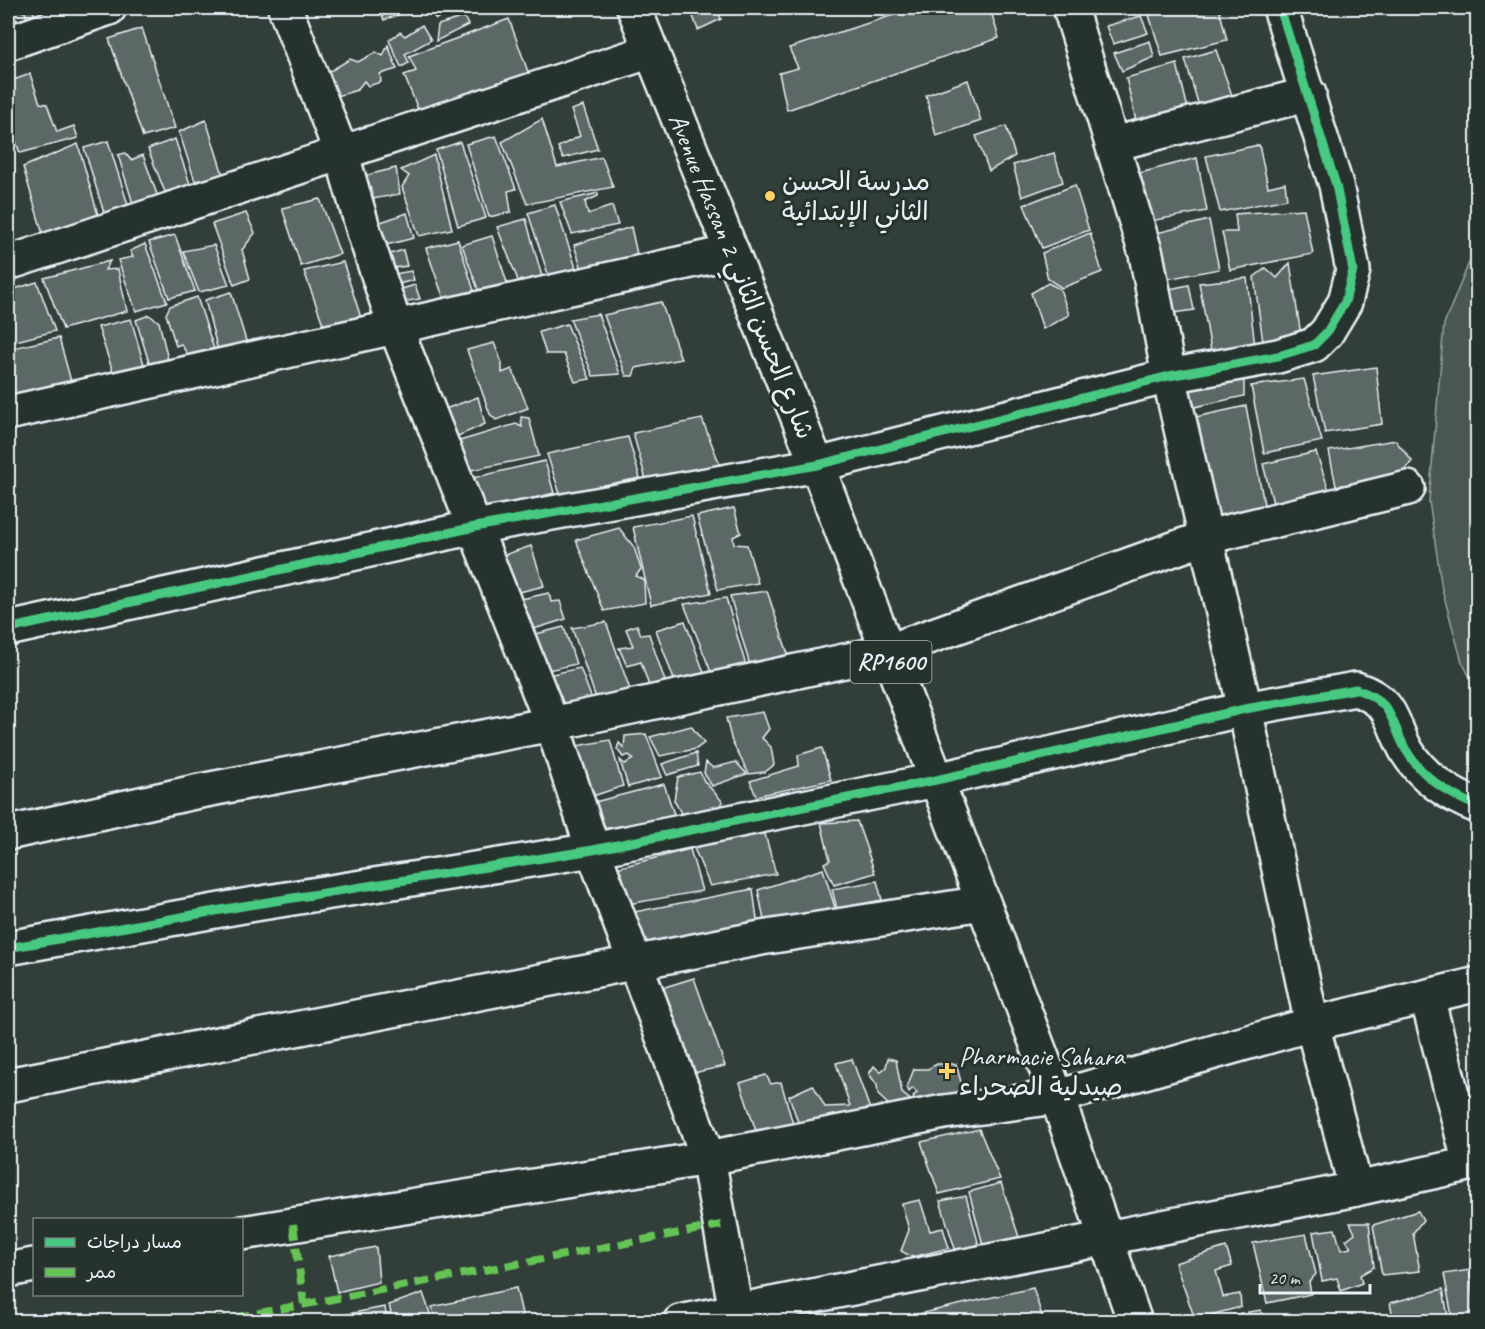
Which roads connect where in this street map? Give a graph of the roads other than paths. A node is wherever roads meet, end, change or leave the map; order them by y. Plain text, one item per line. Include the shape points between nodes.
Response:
1 (109, 8) edge
2 (285, 8) edge
3 (634, 8) edge
4 (1070, 8) edge
5 (1280, 8) edge
6 (8, 43) edge
7 (651, 51) junction
8 (1309, 94) junction
9 (1113, 144) junction
10 (342, 155) junction
11 (732, 252) junction
12 (8, 263) edge
13 (395, 326) junction
14 (1169, 376) junction
15 (8, 413) edge
16 (817, 465) junction
17 (1408, 488) dead end
18 (475, 527) junction
19 (1207, 537) junction
20 (8, 628) edge
21 (886, 652) junction
22 (1245, 709) junction
23 (552, 724) junction
24 (936, 780) junction
25 (1478, 806) edge
26 (8, 832) edge
27 (592, 850) junction
28 (983, 903) junction
29 (8, 948) edge
30 (637, 963) junction
31 (1478, 984) edge
32 (1427, 997) junction
33 (1312, 1024) junction
34 (8, 1085) edge
35 (1057, 1097) junction
36 (708, 1158) junction
37 (1474, 1163) edge
38 (1356, 1189) junction
39 (243, 1233) edge
40 (1106, 1236) junction
41 (33, 1265) edge
42 (8, 1270) edge
43 (737, 1316) edge
44 (680, 1322) edge
45 (1136, 1322) edge

1 - 6 street
2 - 10 street
3 - 7 street, Avenue Hassan 2 شارع الحسن الثاني / RP1600
4 - 9 street
5 - 8 street
7 - 10 street
7 - 11 street, Avenue Hassan 2 شارع الحسن الثاني / RP1600
8 - 9 street
8 - 14 street via 1336,185 1353,270 1345,302 1328,332 1314,345 1278,356
9 - 14 street via 1146,254
10 - 12 street
10 - 13 street
11 - 13 street
11 - 16 street, Avenue Hassan 2 شارع الحسن الثاني / RP1600
13 - 15 street
13 - 18 street
14 - 16 street
14 - 19 street
16 - 18 street
16 - 21 street, Avenue Hassan 2 شارع الحسن الثاني / RP1600
17 - 19 street
18 - 20 street
18 - 23 street
19 - 21 street
19 - 22 street
21 - 23 street
21 - 24 street, Avenue Hassan 2 شارع الحسن الثاني / RP1600
22 - 24 street
22 - 25 street via 1356,689 1371,694 1383,703 1398,725 1406,750 1425,773 1443,789
22 - 33 street
23 - 26 street
23 - 27 street
24 - 27 street
24 - 28 street, Avenue Hassan 2 شارع الحسن الثاني / RP1600
27 - 29 street
27 - 30 street
28 - 30 street via 761,938
28 - 35 street, Avenue Hassan 2 شارع الحسن الثاني / RP1600
30 - 34 street
30 - 36 street
31 - 32 street
32 - 33 street
32 - 37 street
33 - 35 street
33 - 38 street
35 - 36 street via 944,1112
35 - 40 street, Avenue Hassan 2 شارع الحسن الثاني / RP1600
36 - 39 street
36 - 43 street
37 - 38 street
38 - 40 street
40 - 43 street
40 - 45 street, Avenue Hassan 2 شارع الحسن الثاني / RP1600
41 - 42 street
43 - 44 street

